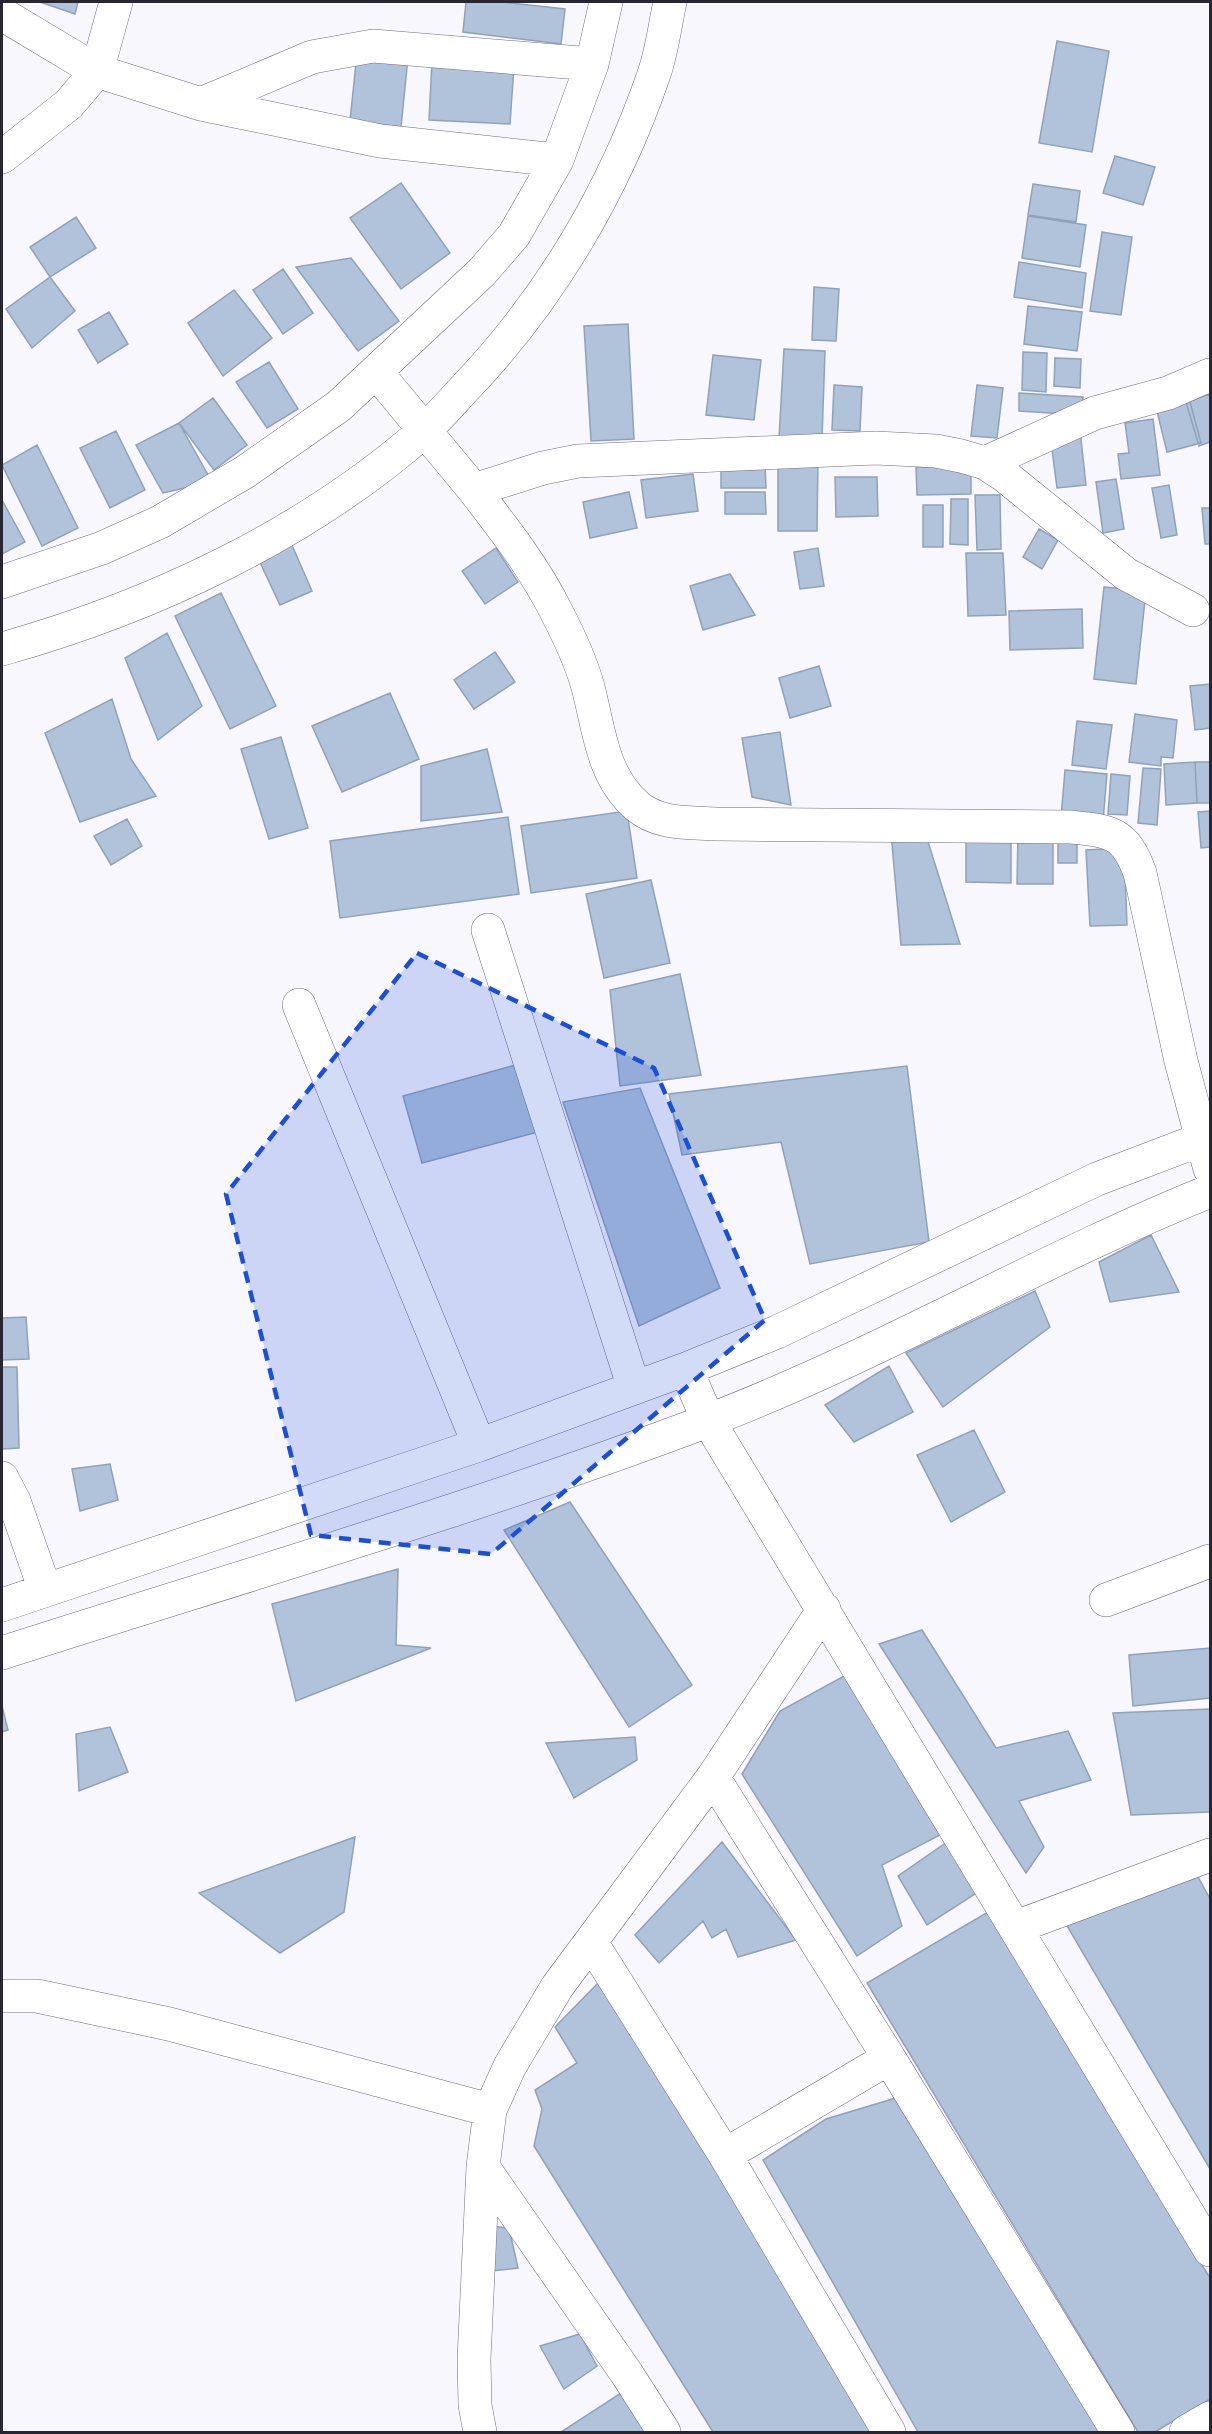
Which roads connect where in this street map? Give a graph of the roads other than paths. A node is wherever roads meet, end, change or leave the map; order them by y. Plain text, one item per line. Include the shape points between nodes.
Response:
1 (116, 2) edge
2 (606, 2) edge
3 (670, 2) edge
4 (2, 14) edge
5 (592, 64) junction
6 (97, 71) junction
7 (201, 104) junction
8 (2, 157) edge
9 (557, 160) junction
10 (1210, 375) edge
11 (384, 381) junction
12 (419, 425) junction
13 (985, 463) junction
14 (474, 490) junction
15 (2, 582) edge
16 (1193, 610) dead end
17 (2, 645) edge
18 (488, 930) dead end
19 (299, 1005) dead end
20 (1205, 1137) edge
21 (1210, 1169) edge
22 (1210, 1191) edge
23 (686, 1369) junction
24 (634, 1388) junction
25 (708, 1420) junction
26 (479, 1445) junction
27 (2, 1478) edge
28 (1210, 1561) edge
29 (45, 1590) junction
30 (1106, 1600) dead end
31 (2, 1605) edge
32 (824, 1609) junction
33 (2, 1653) edge
34 (713, 1777) junction
35 (1210, 1855) edge
36 (1016, 1927) junction
37 (591, 1942) junction
38 (2, 1996) edge
39 (889, 2058) junction
40 (490, 2110) junction
41 (725, 2155) junction
42 (483, 2167) junction
43 (1210, 2250) edge
44 (1210, 2418) edge
45 (480, 2433) edge
46 (664, 2433) edge
47 (889, 2433) edge
48 (1118, 2433) edge
49 (1186, 2433) edge

1 - 6 street
2 - 5 street
3 - 12 street via 655,72 629,140 559,273 497,354
4 - 6 street
5 - 7 street via 373,46 312,57
5 - 9 street
6 - 7 street
6 - 8 street via 69,104
7 - 9 street via 380,141
9 - 11 street via 533,206 496,256
10 - 13 street via 1168,393 1095,413
11 - 12 street
11 - 15 street via 160,522 102,548
12 - 14 street
12 - 17 street via 341,496 261,542 158,596 58,633
13 - 14 street via 913,448 578,461
13 - 16 street via 1126,574
14 - 20 street via 511,537 556,612 587,684 598,734 615,780 651,816 716,824 1070,827 1102,830 1122,838 1140,873
18 - 24 street
19 - 26 street
20 - 21 street
20 - 23 street via 1086,1184 787,1327
22 - 25 street via 1088,1243 839,1364
23 - 24 street
23 - 25 street
24 - 26 street
25 - 32 street
25 - 33 street via 519,1487
26 - 29 street
27 - 29 street
28 - 30 street
29 - 31 street
32 - 34 street
32 - 36 street
34 - 37 street
34 - 39 street
35 - 36 street
36 - 43 street
37 - 40 street via 557,1987 510,2066
37 - 41 street
38 - 40 street via 37,1995 169,2024
39 - 41 street
39 - 48 street
40 - 42 street
41 - 47 street
42 - 45 street via 474,2359
42 - 46 street
44 - 49 street

